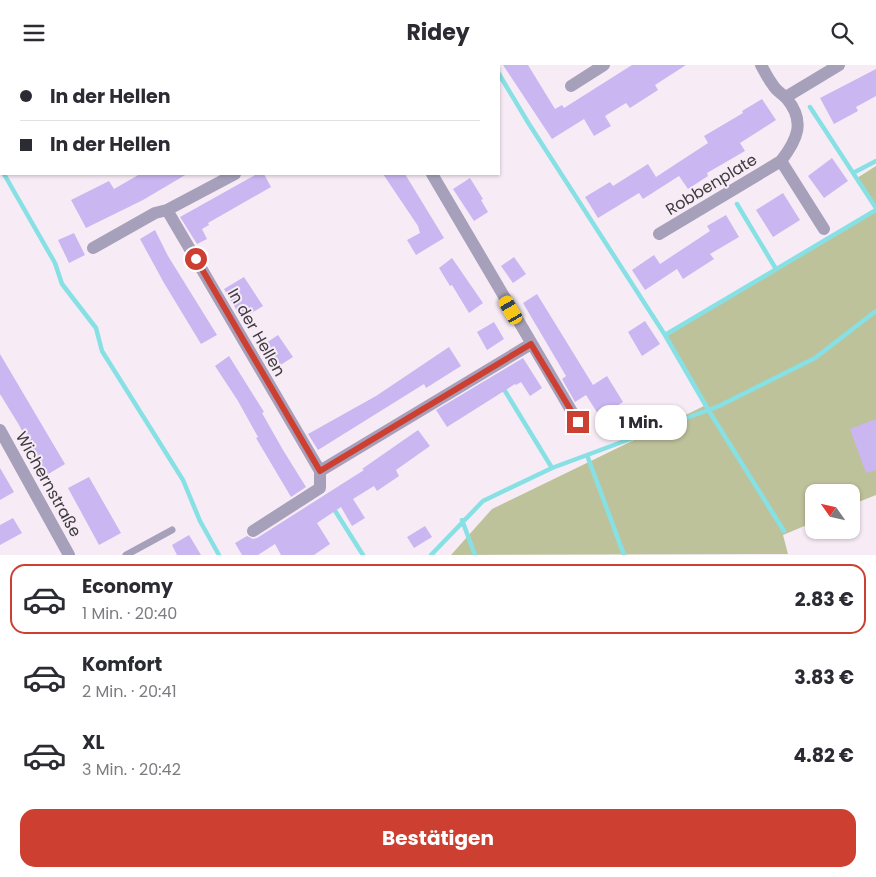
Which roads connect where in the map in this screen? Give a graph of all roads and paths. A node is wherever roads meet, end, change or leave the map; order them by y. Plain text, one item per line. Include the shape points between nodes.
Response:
1 (604, 65) edge
2 (761, 65) edge
3 (839, 65) edge
4 (571, 86) dead end
5 (786, 97) junction
6 (781, 161) junction
7 (233, 175) edge
8 (433, 175) edge
9 (167, 210) junction
10 (824, 229) dead end
11 (659, 234) dead end
12 (93, 247) dead end
13 (531, 344) junction
14 (578, 422) dead end
15 (0, 430) edge
16 (320, 471) junction
17 (172, 530) dead end
18 (253, 531) dead end
19 (69, 555) edge
20 (126, 555) edge

1 - 4 street
2 - 5 street via 773,87
3 - 5 street
5 - 6 street via 799,125 792,147
6 - 10 street
6 - 11 street, Robbenplate
7 - 9 street
8 - 13 street
9 - 12 street via 155,213
9 - 16 street, In der Hellen
13 - 14 street
13 - 16 street
15 - 19 street, Wichernstraße
16 - 18 street via 320,489
17 - 20 lane

